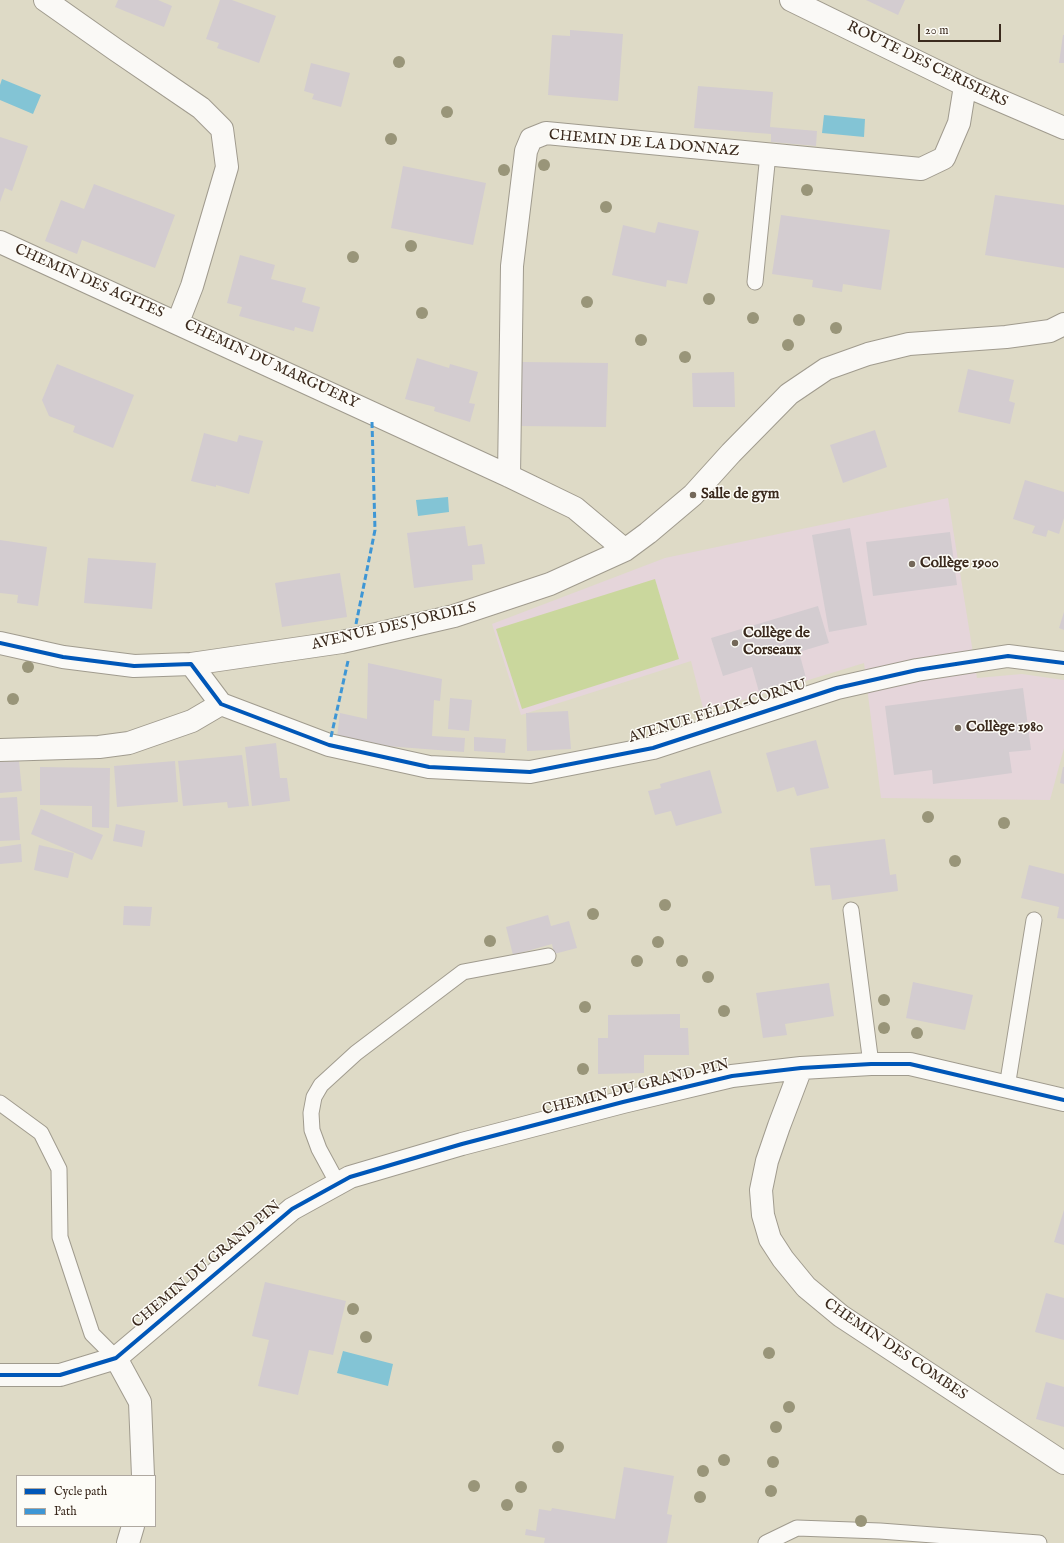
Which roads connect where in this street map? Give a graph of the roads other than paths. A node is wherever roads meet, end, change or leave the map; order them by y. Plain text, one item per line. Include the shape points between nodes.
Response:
1 (45, 0) edge
2 (791, 0) edge
3 (965, 86) junction
4 (1064, 128) edge
5 (768, 154) junction
6 (0, 242) edge
7 (755, 282) dead end
8 (178, 322) junction
9 (1064, 324) edge
10 (509, 476) junction
11 (625, 550) junction
12 (0, 644) edge
13 (1064, 663) edge
14 (191, 664) junction
15 (221, 704) junction
16 (0, 750) edge
17 (851, 910) dead end
18 (1034, 920) dead end
19 (548, 956) dead end
20 (871, 1064) junction
21 (801, 1068) junction
22 (1007, 1087) junction
23 (1064, 1100) edge
24 (0, 1103) edge
25 (338, 1184) junction
26 (116, 1358) junction
27 (0, 1375) edge
28 (1064, 1462) edge
29 (143, 1475) edge
30 (133, 1527) edge
31 (128, 1543) edge
32 (766, 1543) edge
33 (1039, 1543) edge

1 - 8 street, CHEMIN DU MARGUERY via 201,108 222,129 227,167 192,286
2 - 3 street, ROUTE DES CERISIERS
3 - 4 street, ROUTE DES CERISIERS
3 - 5 street, CHEMIN DE LA DONNAZ via 959,123 944,158 921,168
5 - 7 lane
5 - 10 street, CHEMIN DE LA DONNAZ via 546,133 532,139 526,151 512,266
6 - 8 street, CHEMIN DES AGITES
8 - 10 street, CHEMIN DU MARGUERY
9 - 11 street, AVENUE DES JORDILS via 1050,331 1006,337 909,344 868,354 826,370 789,394 693,495
10 - 11 street, CHEMIN DU MARGUERY via 574,508
11 - 14 street, AVENUE DES JORDILS via 550,584 454,616 342,642
12 - 14 street, AVENUE DES JORDILS via 63,657 134,666
13 - 15 street, AVENUE FÉLIX-CORNU via 1008,656 917,670 837,688 653,748 530,772 430,767 329,745
14 - 15 street
15 - 16 street via 192,721 129,743 98,747
17 - 20 lane
18 - 22 lane
19 - 25 lane via 464,972 356,1053 321,1084 314,1097 311,1113 312,1130
20 - 21 street, CHEMIN DU GRAND-PIN
20 - 22 street, CHEMIN DU GRAND-PIN via 910,1064
21 - 25 street, CHEMIN DU GRAND-PIN via 732,1076 623,1102 462,1144 350,1177
21 - 28 street, CHEMIN DES COMBES via 767,1161 761,1190 763,1214 770,1239 806,1287 841,1316
22 - 23 street, CHEMIN DU GRAND-PIN
24 - 26 lane via 41,1133 59,1169 60,1237 92,1334
25 - 26 street, CHEMIN DU GRAND PIN via 292,1209
26 - 27 street via 60,1375
26 - 29 street via 140,1402
30 - 31 street
32 - 33 lane via 797,1528 880,1531

